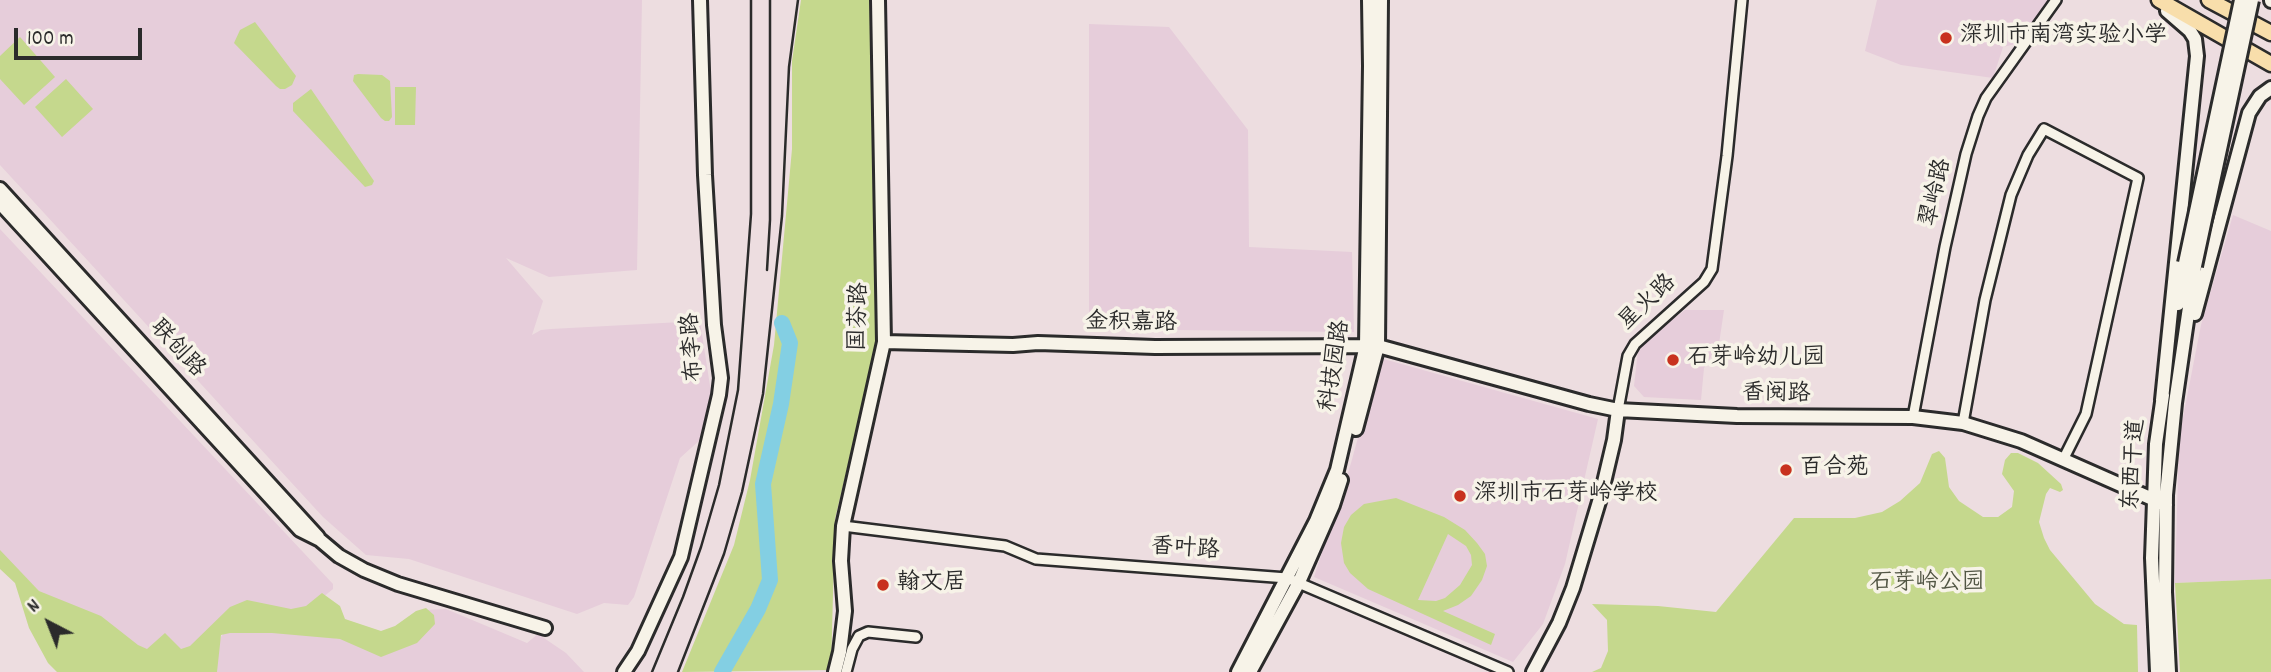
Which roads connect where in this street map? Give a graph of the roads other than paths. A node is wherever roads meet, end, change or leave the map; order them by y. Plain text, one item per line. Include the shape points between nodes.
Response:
1 (700, 0) edge
2 (878, 0) edge
3 (1369, 0) edge
4 (1381, 0) edge
5 (1742, 0) edge
6 (2056, 0) edge
7 (2153, 0) edge
8 (2159, 0) edge
9 (2209, 0) edge
10 (2241, 0) edge
11 (2252, 0) edge
12 (2271, 33) edge
13 (2271, 64) edge
14 (2271, 88) edge
15 (0, 189) edge
16 (0, 203) edge
17 (2190, 264) junction
18 (884, 342) junction
19 (1372, 345) junction
20 (2169, 402) junction
21 (1618, 410) junction
22 (1913, 416) junction
23 (1964, 424) junction
24 (2064, 458) junction
25 (2153, 500) junction
26 (2166, 505) junction
27 (843, 526) junction
28 (320, 540) junction
29 (1293, 580) junction
30 (545, 628) dead end
31 (916, 638) dead end
32 (624, 672) edge
33 (835, 672) edge
34 (846, 672) edge
35 (1238, 672) edge
36 (1250, 672) edge
37 (1508, 672) edge
38 (1533, 672) edge
39 (2157, 672) edge
40 (2169, 672) edge

1 - 32 main road, 布李路 via 719,395 681,557
2 - 18 main road, 国芬路
3 - 19 main road, 科技园路
4 - 19 main road, 科技园路
5 - 21 street, 星火路 via 1712,269 1704,282 1634,344
6 - 22 street, 翠岭路 via 1978,116 1945,247
7 - 20 main road via 2190,31 2197,56
8 - 13 main road
9 - 12 main road
10 - 17 main road, bridge
11 - 17 main road, bridge
14 - 20 main road via 2249,113
15 - 28 main road, 联创路
16 - 28 main road, 联创路 via 300,530
17 - 20 main road, 东西干道
18 - 19 main road, 金积嘉路
18 - 27 main road, 国芬路
19 - 21 main road, 香阅路
19 - 29 main road, 科技园路 via 1337,470
20 - 25 main road, 东西干道 via 2157,444
20 - 26 main road, 东西干道
21 - 22 main road, 香阅路 via 1738,416
21 - 38 main road, 星火路 via 1601,495 1573,588
22 - 23 main road, 香阅路
23 - 24 main road, 香阅路
23 - 24 street via 1985,300 2011,195 2044,129 2138,177 2086,414
24 - 25 main road, 香阅路
25 - 26 main road, 香阅路
25 - 39 main road, 东西干道
26 - 40 main road, 东西干道
27 - 29 street, 香叶路 via 1004,546 1036,559
27 - 33 main road, 国芬路 via 845,611
28 - 30 main road, 联创路 via 364,570 387,579
29 - 35 main road, 科技园路
29 - 36 main road, 科技园路
29 - 37 street, 香叶路
31 - 34 street via 868,632 859,636

